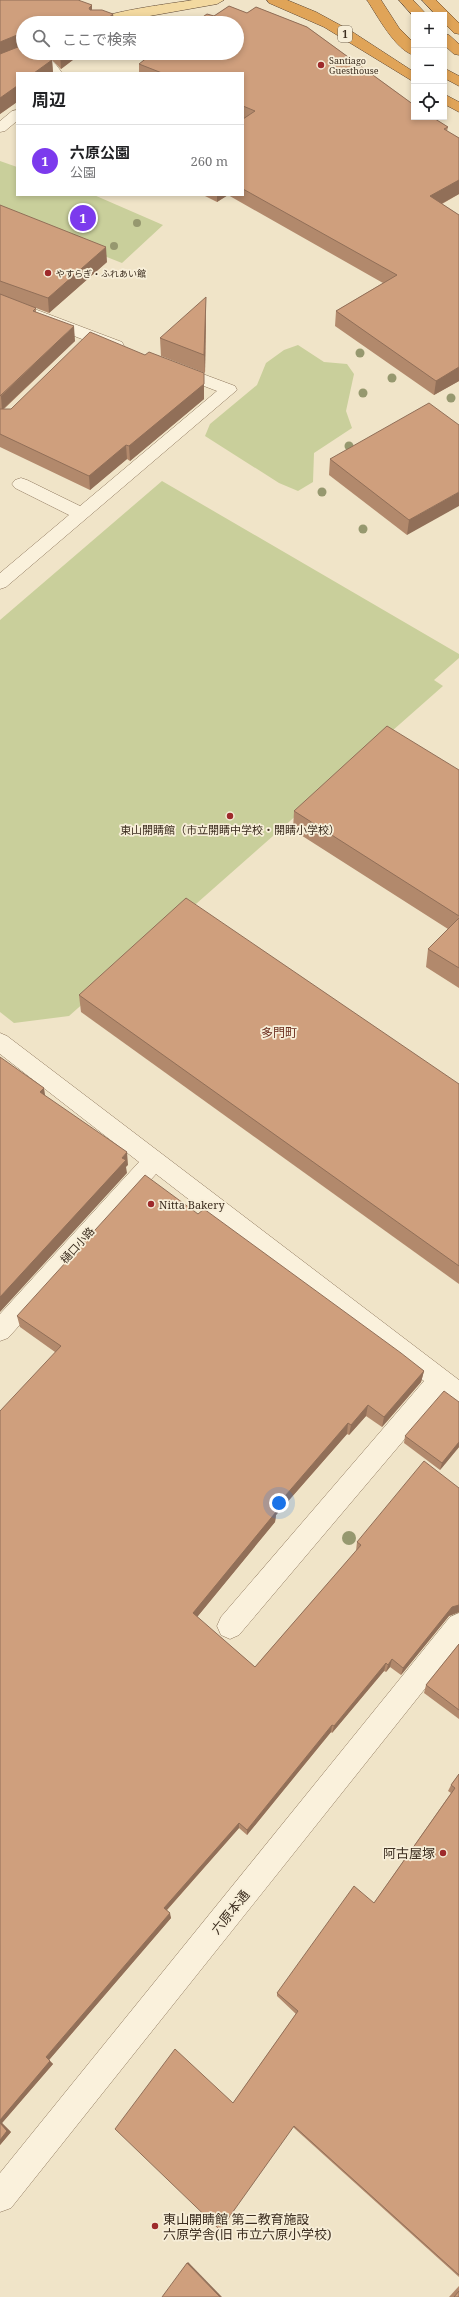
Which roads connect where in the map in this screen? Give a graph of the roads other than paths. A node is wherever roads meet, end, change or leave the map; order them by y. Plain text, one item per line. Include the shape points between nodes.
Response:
1 (217, 0) edge
2 (274, 0) edge
3 (374, 0) edge
4 (406, 0) edge
5 (429, 0) edge
6 (417, 12) edge
7 (441, 12) edge
8 (122, 16) edge
9 (447, 18) edge
10 (459, 30) edge
11 (447, 41) edge
12 (411, 48) edge
13 (459, 51) edge
14 (38, 60) edge
15 (54, 72) edge
16 (447, 74) edge
17 (411, 76) edge
18 (459, 82) edge
19 (447, 100) edge
20 (459, 108) edge
21 (16, 115) edge
22 (0, 128) edge
23 (0, 301) edge
24 (127, 350) edge
25 (164, 364) edge
26 (21, 484) dead end
27 (81, 514) junction
28 (0, 583) edge
29 (0, 1042) edge
30 (154, 1162) junction
31 (0, 1330) edge
32 (450, 1387) edge
33 (230, 1626) dead end
34 (459, 1626) edge
35 (0, 2197) edge

1 - 8 main road
2 - 17 highway, 1 via 320,19
3 - 12 highway via 394,31
4 - 6 highway
5 - 7 highway
9 - 10 highway
11 - 13 highway
14 - 15 street via 47,64
16 - 18 highway
19 - 20 highway
21 - 22 street
23 - 24 street via 85,342
25 - 27 street via 229,390
26 - 27 street
27 - 28 street
29 - 30 street
30 - 31 street, 樋口小路
30 - 32 street
32 - 33 street
34 - 35 street, 六原本通

